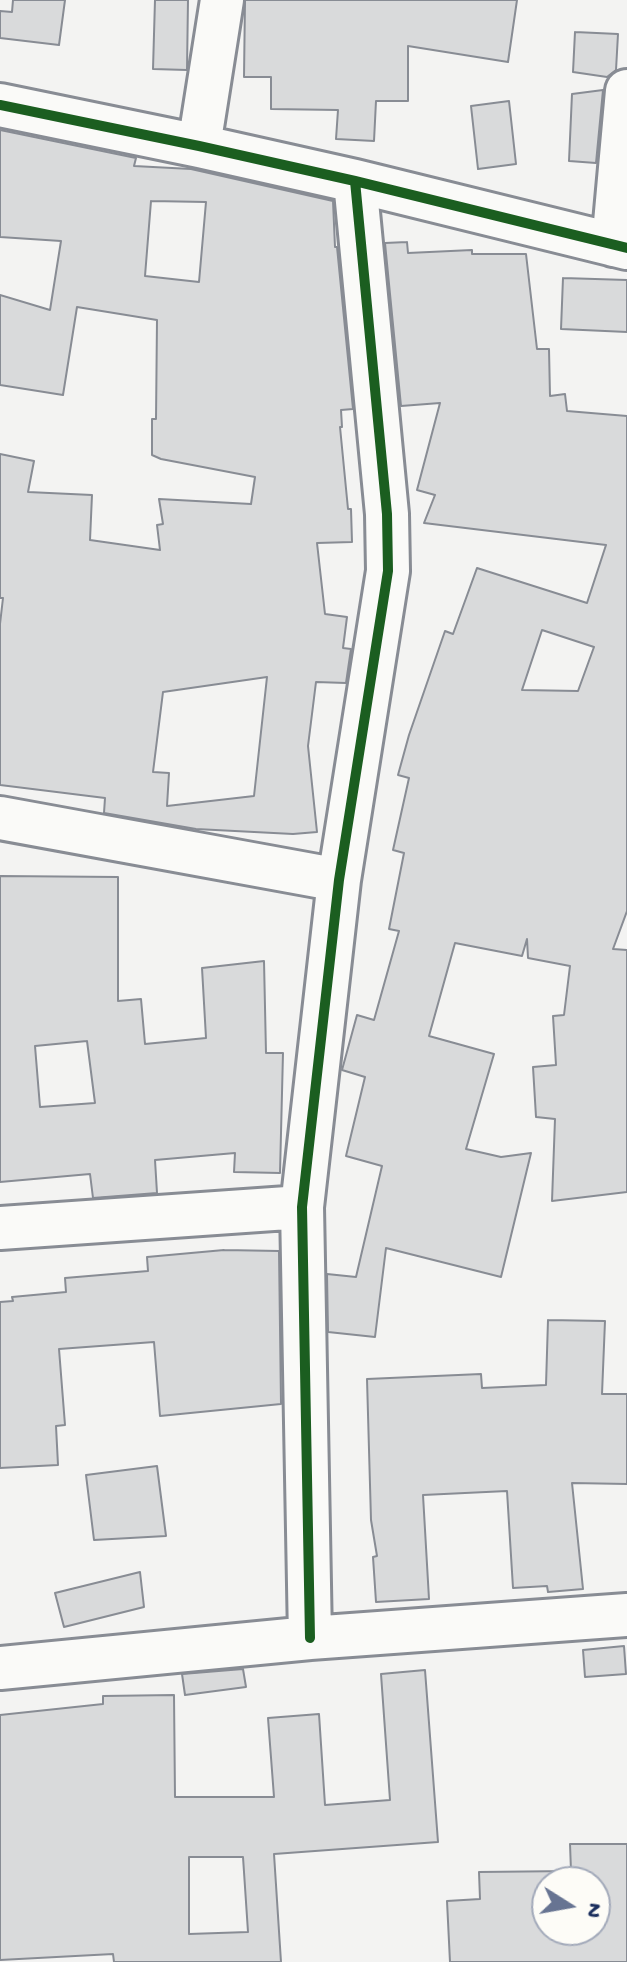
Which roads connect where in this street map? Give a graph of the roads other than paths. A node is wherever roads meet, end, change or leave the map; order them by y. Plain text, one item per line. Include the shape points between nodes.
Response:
1 (222, 0) edge
2 (627, 91) edge
3 (0, 105) edge
4 (199, 146) junction
5 (355, 181) junction
6 (620, 246) edge
7 (0, 818) edge
8 (339, 880) junction
9 (302, 1207) junction
10 (0, 1228) edge
11 (627, 1615) edge
12 (310, 1638) junction
13 (0, 1668) edge

1 - 4 street
2 - 6 street
3 - 4 street
4 - 5 street
5 - 6 street
5 - 8 street via 388,571
7 - 8 street
8 - 9 street
9 - 10 street
9 - 12 street
11 - 12 street
12 - 13 street

